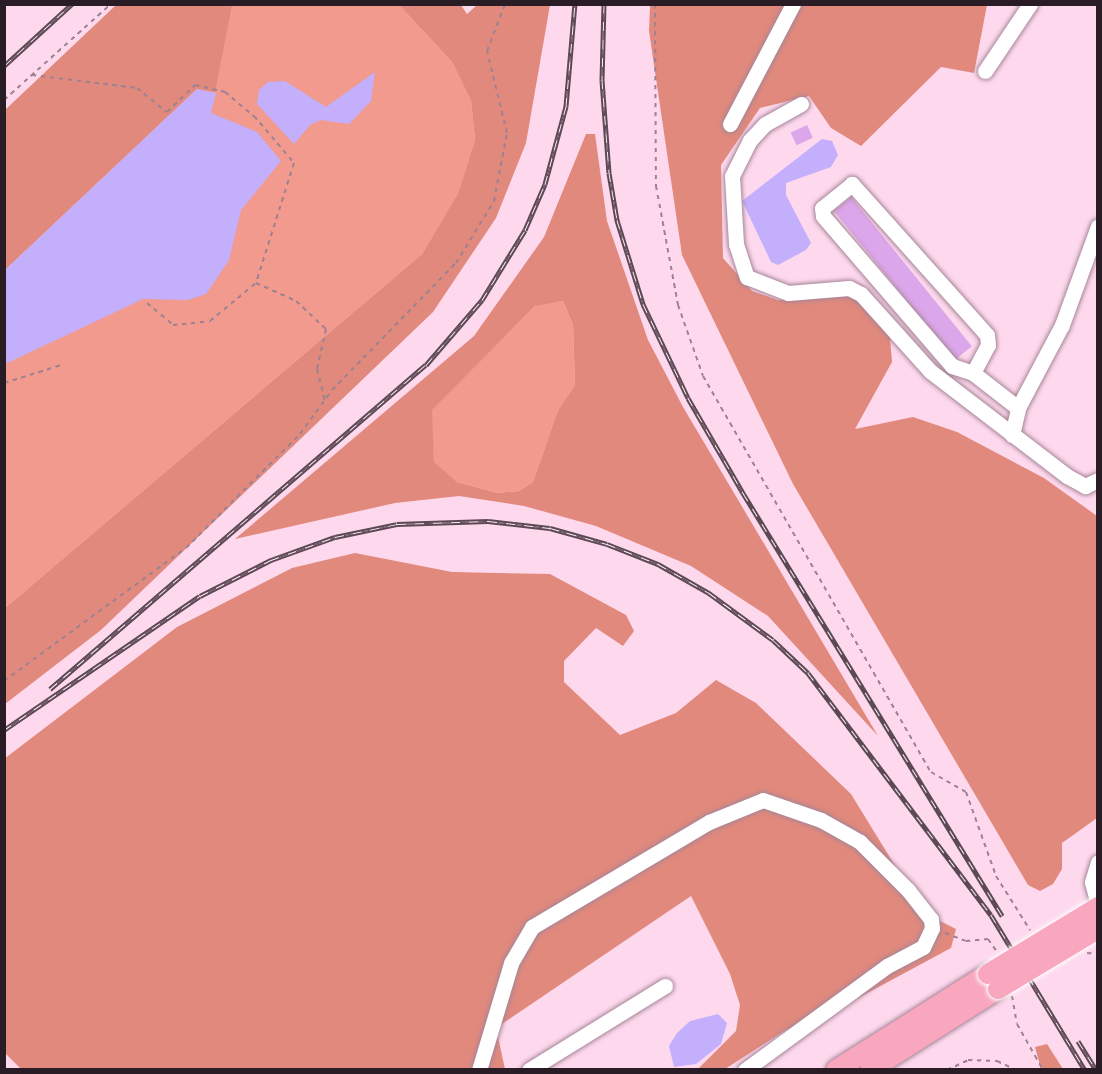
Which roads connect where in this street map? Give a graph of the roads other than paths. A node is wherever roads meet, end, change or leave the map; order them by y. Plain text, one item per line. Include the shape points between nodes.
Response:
1 (793, 4) edge
2 (1029, 4) edge
3 (984, 71) dead end
4 (801, 104) dead end
5 (730, 124) dead end
6 (1098, 226) edge
7 (973, 373) junction
8 (1018, 408) junction
9 (1012, 435) junction
10 (1098, 480) edge
11 (1098, 862) edge
12 (1098, 905) edge
13 (1098, 929) edge
14 (993, 981) junction
15 (665, 986) dead end
16 (479, 1070) edge
17 (529, 1070) edge
18 (745, 1070) edge
19 (836, 1070) edge
20 (870, 1070) edge

1 - 5 street
2 - 3 street
4 - 9 street via 765,124 750,140 732,176 736,244 747,277 788,293 849,288 861,294 930,372
6 - 8 street via 1062,325
7 - 7 street via 952,366 823,216 822,208 852,184 987,336 988,345
7 - 8 street
8 - 9 street
9 - 10 street via 1085,486
11 - 12 street via 1092,882
12 - 14 main road, bridge
13 - 14 main road, bridge
14 - 19 main road
14 - 20 main road
15 - 17 street
16 - 18 street via 511,963 532,927 709,822 763,800 821,820 860,842 908,890 931,919 932,928 923,948 887,966

